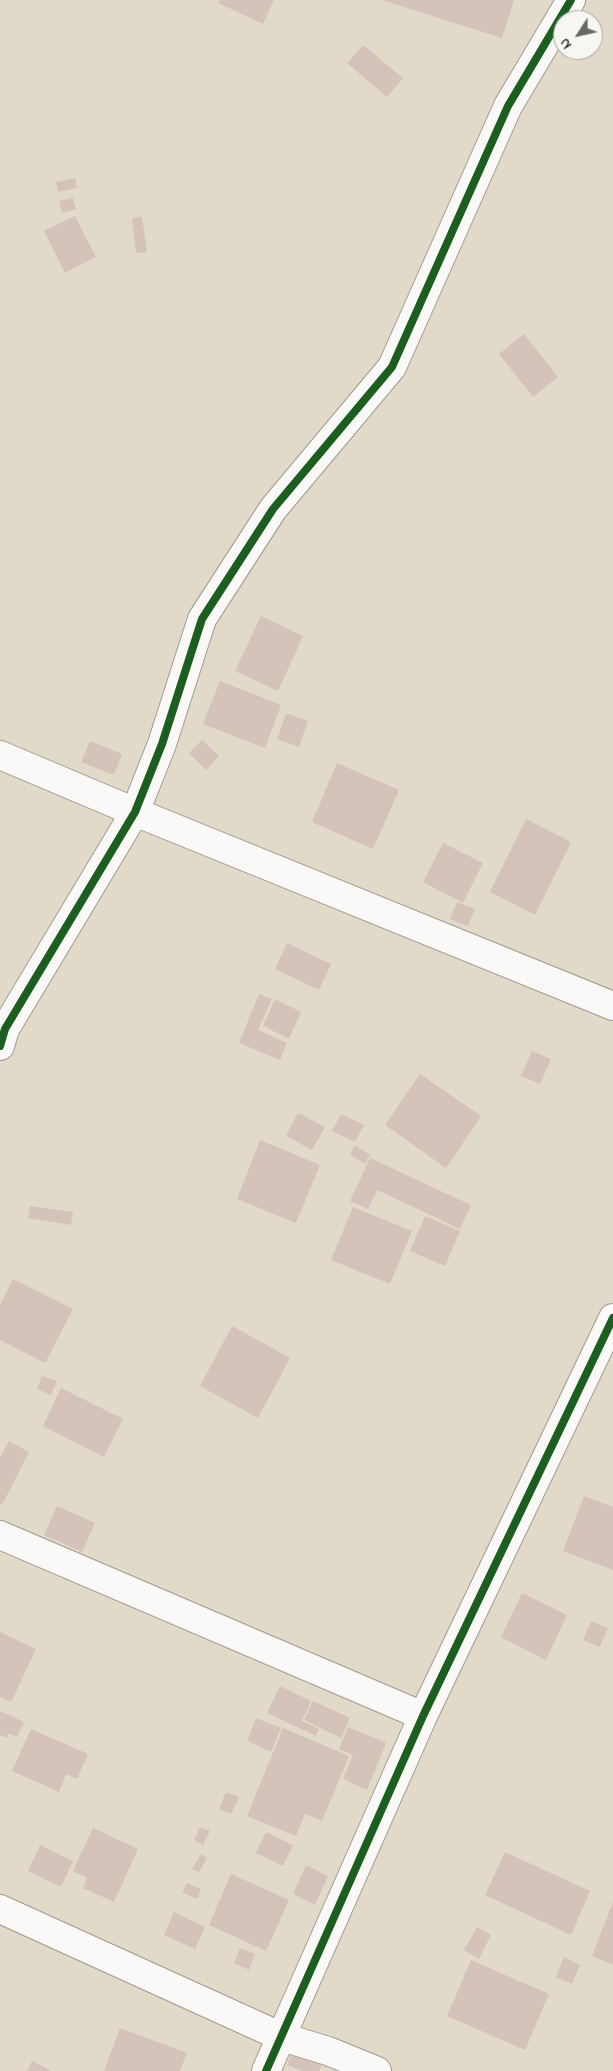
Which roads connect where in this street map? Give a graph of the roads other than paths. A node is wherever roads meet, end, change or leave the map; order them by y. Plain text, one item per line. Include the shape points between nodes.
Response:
1 (571, 0) edge
2 (0, 755) edge
3 (135, 812) junction
4 (613, 1006) edge
5 (0, 1046) edge
6 (613, 1318) edge
7 (0, 1536) edge
8 (423, 1716) junction
9 (0, 1909) edge
10 (282, 2037) junction
11 (266, 2071) edge
12 (377, 2071) edge

1 - 3 street via 508,106 392,368 273,509 202,619 162,744
2 - 3 street
3 - 4 street
3 - 5 street via 5,1029
6 - 8 street
7 - 8 street
8 - 10 street
9 - 10 street
10 - 11 street
10 - 12 street

